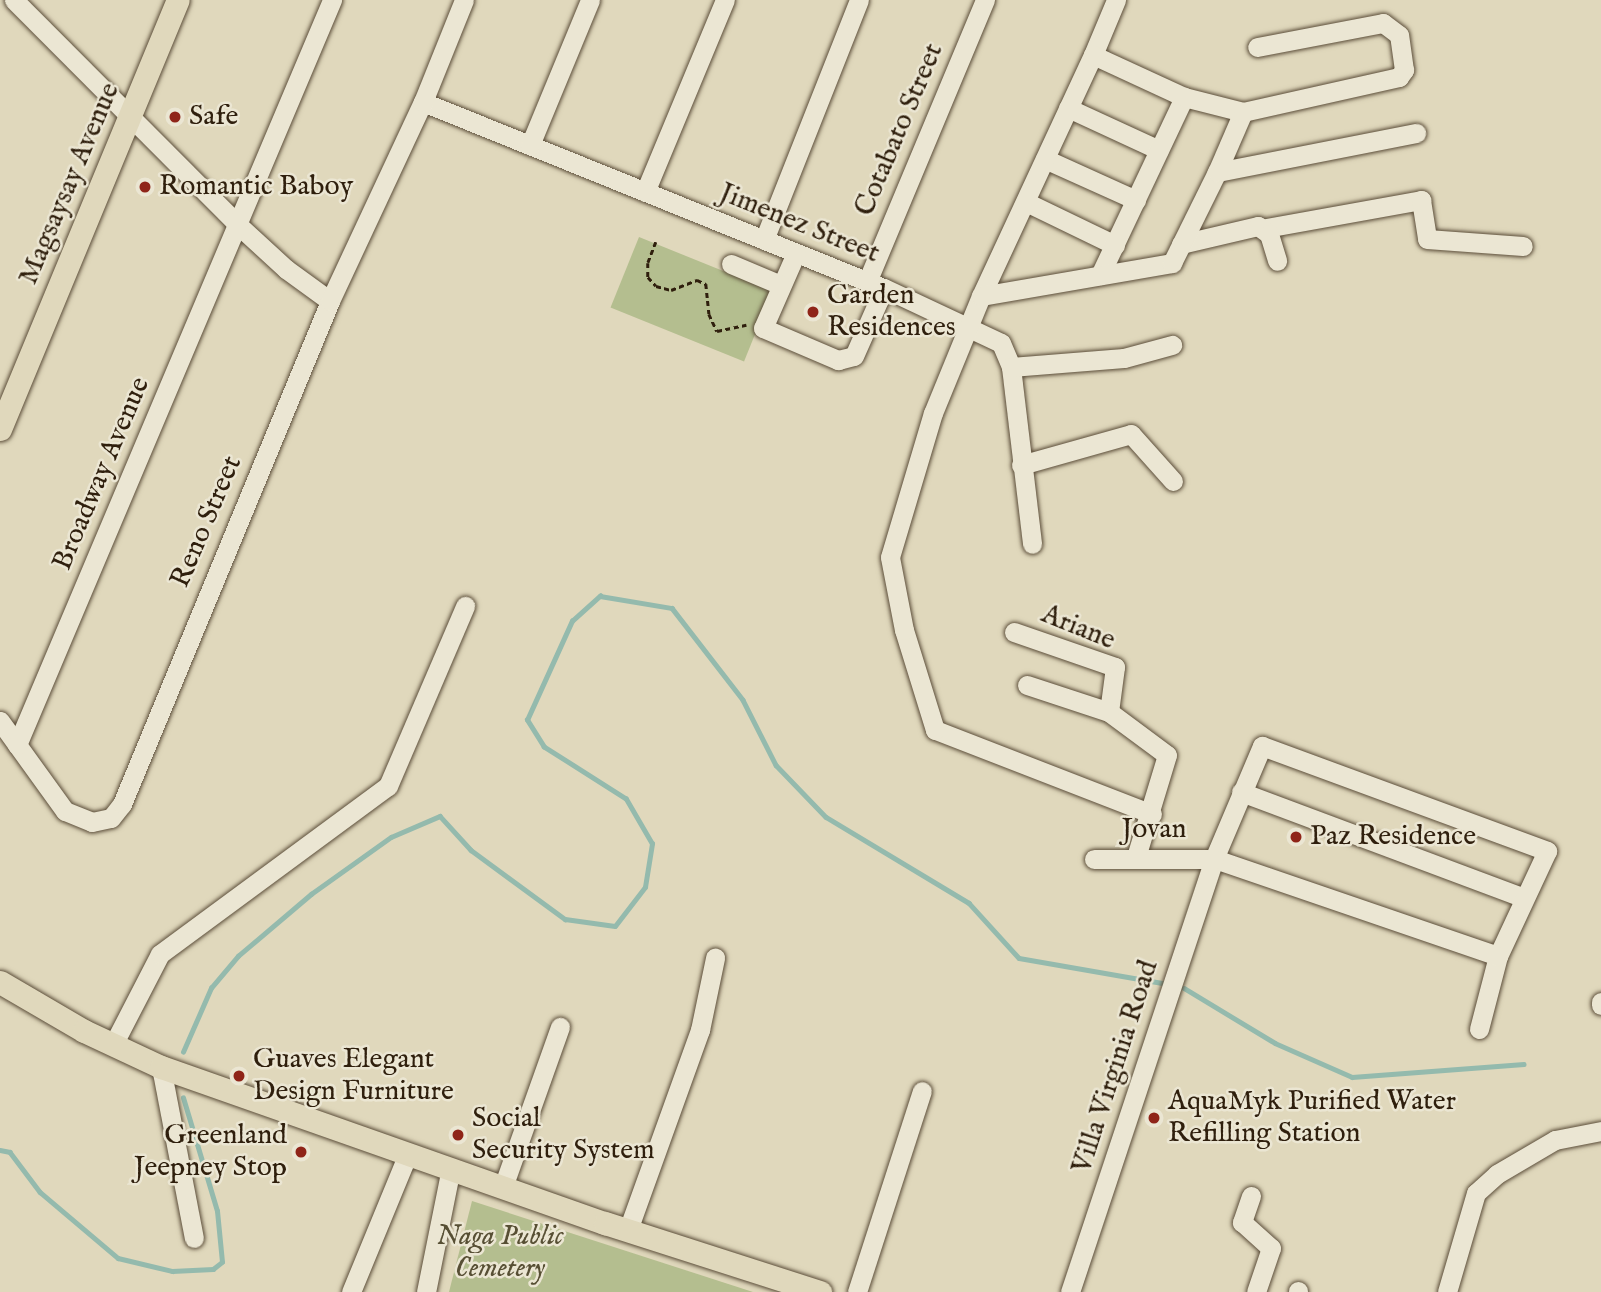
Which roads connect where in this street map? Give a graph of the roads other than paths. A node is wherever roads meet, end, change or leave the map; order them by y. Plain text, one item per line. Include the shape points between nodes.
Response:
1 (14, 0) edge
2 (178, 0) edge
3 (332, 0) edge
4 (464, 0) edge
5 (590, 0) edge
6 (725, 0) edge
7 (859, 0) edge
8 (985, 0) edge
9 (1116, 0) edge
10 (1257, 47) dead end
11 (1093, 55) junction
12 (1184, 97) junction
13 (423, 102) junction
14 (1068, 108) junction
15 (1243, 112) junction
16 (130, 117) junction
17 (1416, 134) dead end
18 (530, 145) junction
19 (1159, 150) junction
20 (1045, 159) junction
21 (1217, 172) junction
22 (645, 192) junction
23 (1136, 200) junction
24 (1026, 202) junction
25 (237, 224) junction
26 (1266, 228) junction
27 (764, 240) junction
28 (1181, 244) junction
29 (1115, 245) junction
30 (1523, 246) dead end
31 (796, 253) junction
32 (1277, 261) dead end
33 (731, 264) dead end
34 (1100, 275) junction
35 (781, 285) junction
36 (876, 285) junction
37 (981, 296) junction
38 (330, 300) junction
39 (971, 326) junction
40 (1172, 345) dead end
41 (1011, 367) junction
42 (0, 429) edge
43 (1021, 465) junction
44 (1173, 481) dead end
45 (1032, 544) dead end
46 (465, 606) dead end
47 (1014, 632) dead end
48 (1027, 685) dead end
49 (1109, 712) junction
50 (0, 721) edge
51 (18, 745) junction
52 (1241, 792) junction
53 (1152, 814) junction
54 (1136, 857) junction
55 (1094, 859) dead end
56 (1214, 859) junction
57 (1524, 898) junction
58 (1498, 957) junction
59 (715, 958) dead end
60 (2, 984) edge
61 (560, 1027) dead end
62 (1479, 1029) dead end
63 (113, 1045) junction
64 (161, 1067) junction
65 (922, 1091) dead end
66 (1601, 1131) edge
67 (408, 1154) junction
68 (451, 1168) junction
69 (503, 1187) junction
70 (1251, 1196) dead end
71 (628, 1230) junction
72 (194, 1238) dead end
73 (351, 1292) edge
74 (426, 1292) edge
75 (820, 1292) edge
76 (857, 1292) edge
77 (1070, 1292) edge
78 (1256, 1292) edge
79 (1447, 1292) edge

1 - 16 street
2 - 16 main road, Magsaysay Avenue
3 - 25 street, Broadway Avenue
4 - 13 street, Reno Street
5 - 18 street
6 - 22 street
7 - 27 street
8 - 36 street, Cotabato Street
9 - 11 street
10 - 15 street via 1383,23 1399,35 1404,70 1399,77
11 - 12 street
11 - 14 street
12 - 15 street
12 - 19 street
13 - 18 street, Jimenez Street
13 - 38 street, Reno Street
14 - 19 street
14 - 20 street
15 - 21 street
16 - 25 street
16 - 42 main road, Magsaysay Avenue
17 - 21 street
18 - 22 street, Jimenez Street
19 - 23 street
20 - 23 street
20 - 24 street
21 - 28 street
22 - 27 street, Jimenez Street
23 - 29 street
24 - 29 street
24 - 37 street
25 - 38 street via 286,270
25 - 51 street, Broadway Avenue
26 - 28 street
26 - 30 street via 1421,200 1427,239
26 - 32 street
27 - 31 street, Jimenez Street
28 - 34 street via 1172,263
29 - 34 street
31 - 35 street
31 - 36 street, Jimenez Street
33 - 35 street
34 - 37 street
35 - 36 street, Cotabato Street via 763,328 838,360 854,356
36 - 39 street, Jimenez Street
37 - 39 street
38 - 51 street, Reno Street via 122,804 111,818 92,822 75,818 40,782
39 - 41 street, Jimenez Street via 1001,343
39 - 53 street via 933,413 890,557 904,630 934,730
40 - 41 street via 1124,358
41 - 43 street, Jimenez Street
43 - 44 street via 1131,434
43 - 45 street, Jimenez Street
46 - 63 street via 388,786 160,954
47 - 49 street, Ariane via 1115,667
48 - 49 street
49 - 53 street via 1167,755
50 - 51 street, Reno Street
52 - 56 street, Villa Virginia Road
52 - 57 street
52 - 57 street, Villa Virginia Road via 1262,746 1547,851
53 - 54 street
54 - 55 street, Jovan
54 - 56 street, Jovan
56 - 58 street, Jovan
56 - 77 street, Villa Virginia Road
57 - 58 street
58 - 62 street
59 - 71 street via 699,1030
60 - 63 main road
61 - 69 street
63 - 64 main road
64 - 67 main road
64 - 72 street
65 - 76 street
66 - 79 street via 1555,1140 1497,1174 1476,1193
67 - 68 main road
67 - 73 street
68 - 69 main road
68 - 74 street
69 - 71 main road
70 - 78 street via 1242,1222 1271,1248
71 - 75 main road

